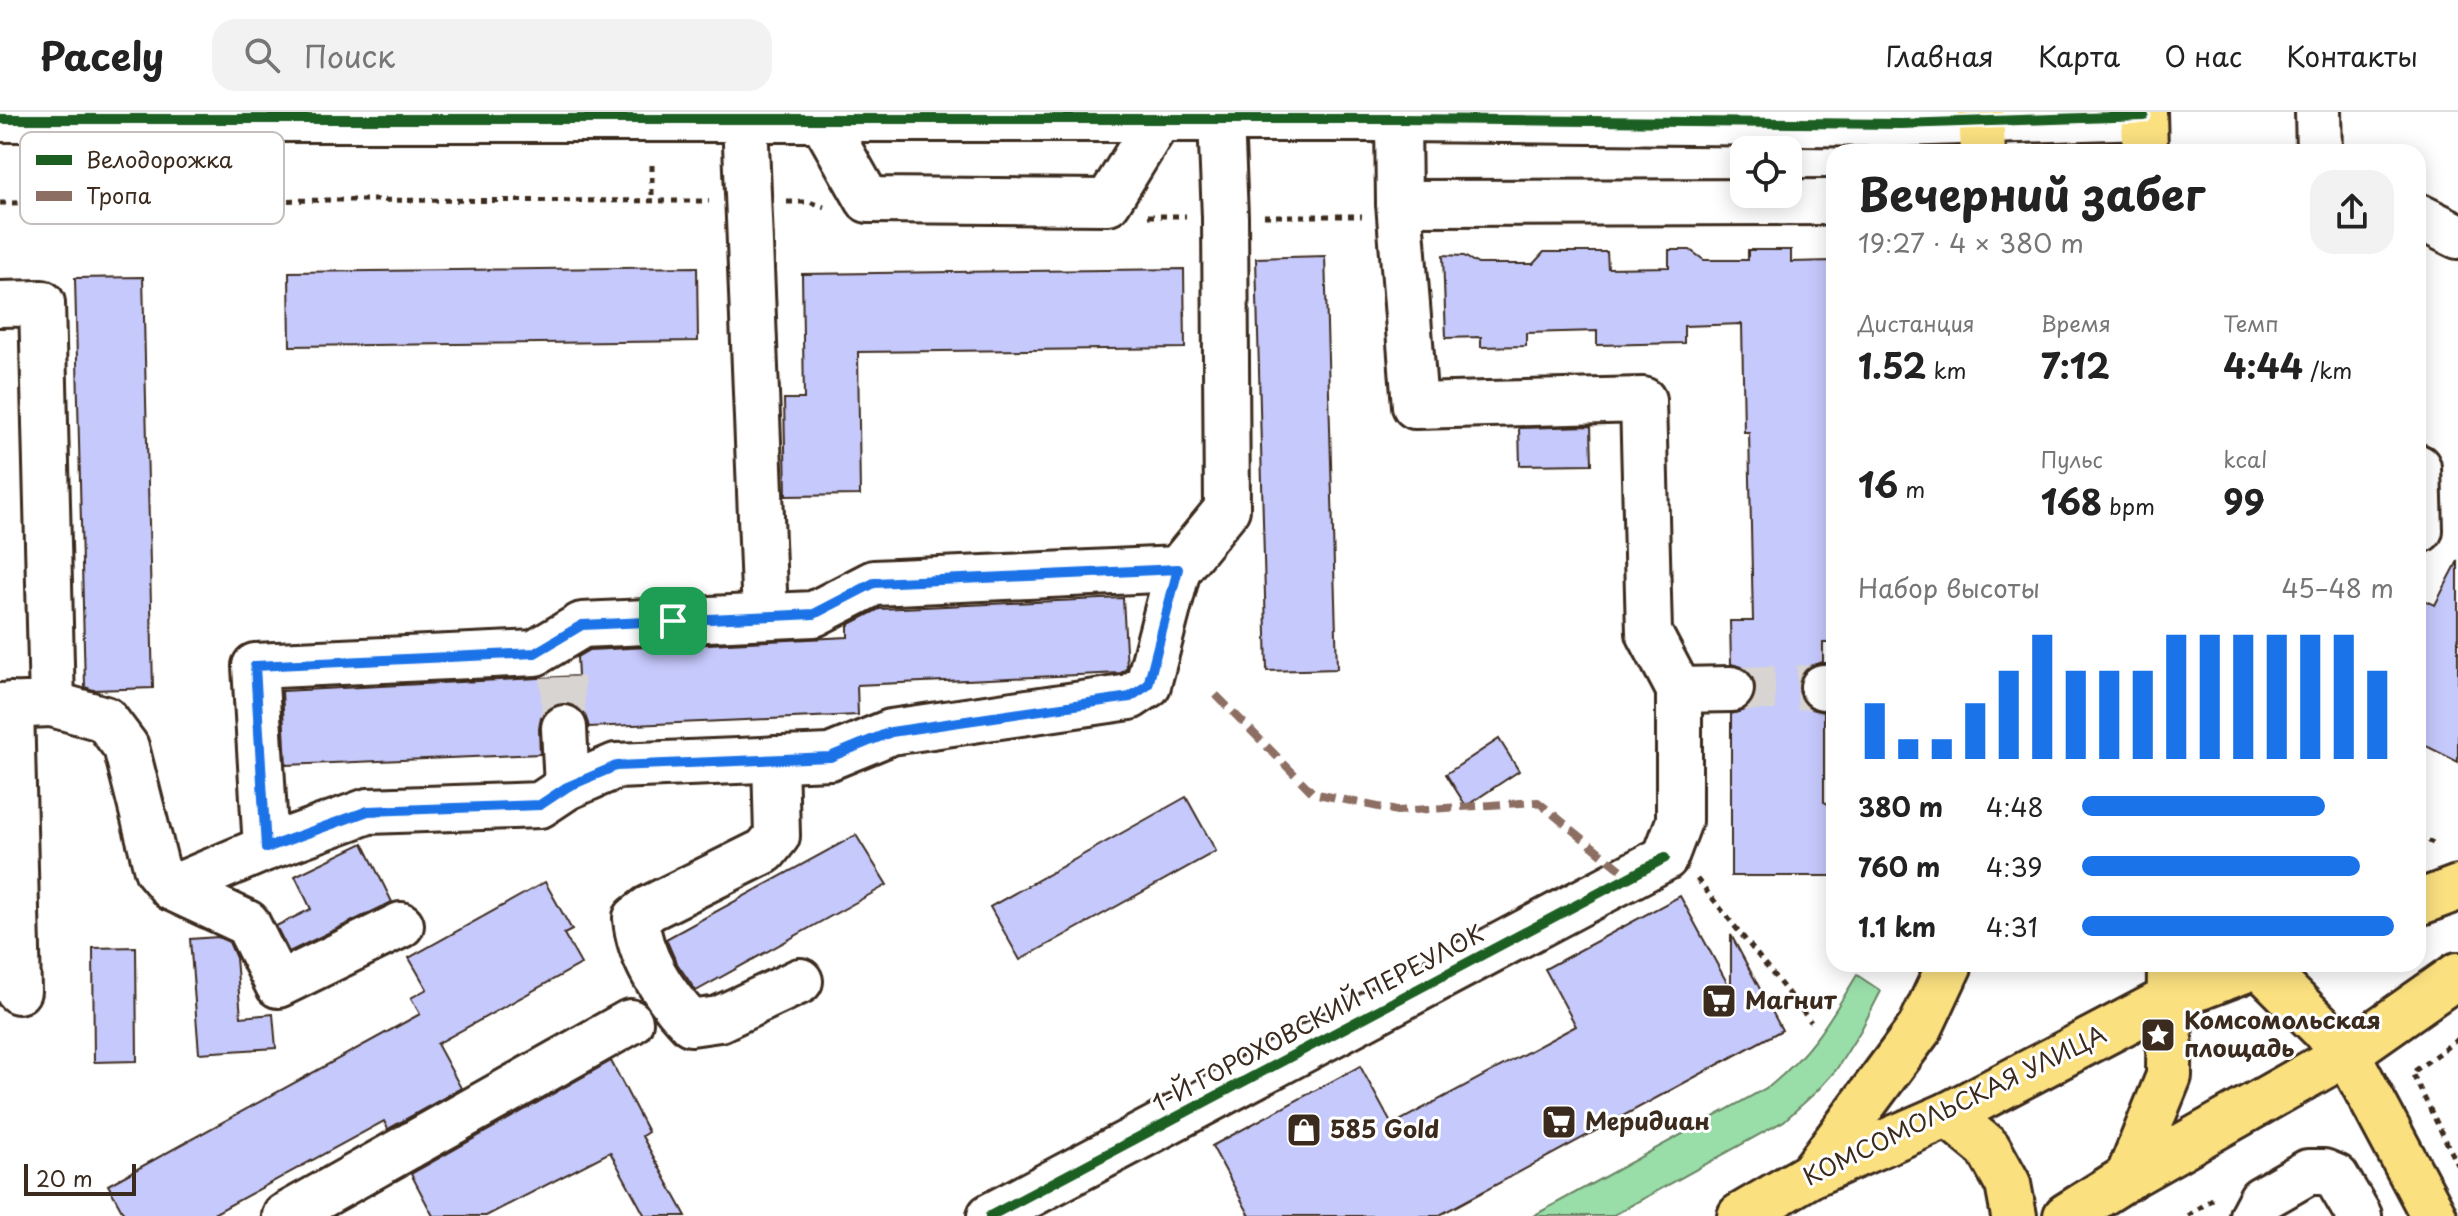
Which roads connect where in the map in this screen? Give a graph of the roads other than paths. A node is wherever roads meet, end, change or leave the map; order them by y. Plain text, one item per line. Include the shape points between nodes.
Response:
1 (2318, 112) edge
2 (438, 116) edge
3 (1159, 116) edge
4 (1387, 117) edge
5 (1711, 117) edge
6 (0, 119) edge
7 (745, 119) junction
8 (822, 119) junction
9 (1221, 119) junction
10 (2145, 127) edge
11 (1982, 129) edge
12 (2319, 144) edge
13 (1826, 202) edge
14 (1387, 210) junction
15 (2426, 220) edge
16 (2458, 236) edge
17 (0, 304) edge
18 (1178, 569) junction
19 (765, 616) junction
20 (1731, 689) tunnel mouth
21 (1679, 690) junction
22 (21, 705) edge
23 (564, 728) tunnel mouth
24 (775, 759) junction
25 (567, 787) junction
26 (266, 848) junction
27 (172, 888) junction
28 (2458, 888) edge
29 (2426, 900) edge
30 (401, 925) dead end
31 (1946, 972) edge
32 (2217, 972) edge
33 (2267, 972) edge
34 (2458, 975) edge
35 (800, 981) dead end
36 (2170, 981) edge
37 (18, 991) dead end
38 (630, 1022) dead end
39 (2347, 1053) junction
40 (1948, 1115) junction
41 (2128, 1177) junction
42 (1798, 1192) edge
43 (285, 1216) edge
44 (990, 1216) edge
45 (1740, 1216) edge
46 (2014, 1216) edge
47 (2066, 1216) edge
48 (2252, 1216) edge
49 (2359, 1216) edge
50 (2434, 1216) edge

1 - 12 street
2 - 6 street
2 - 7 street
3 - 8 street
3 - 8 street via 1108,202 868,200
3 - 9 street
4 - 5 street
4 - 9 street
4 - 14 street
5 - 11 street
7 - 8 street
7 - 19 street
9 - 18 street via 1227,509
10 - 11 street
13 - 14 street
14 - 21 street via 1415,406 1643,400 1649,633
15 - 16 street
17 - 22 street via 42,303
18 - 19 street via 874,583 814,614
18 - 24 street via 1148,685 1130,697 891,732 830,757
19 - 26 street via 582,625 561,658 535,653 255,666
20 - 21 street
21 - 44 street, 1-Й ГОРОХОВСКИЙ ПЕРЕУЛОК via 1681,868
22 - 27 street via 105,719 126,747 157,870
22 - 37 street
23 - 25 street
24 - 25 street via 616,766
24 - 35 street via 777,836 765,851 648,909 636,918 638,940 671,1002 691,1023 719,1019
25 - 26 street via 540,805 368,811
26 - 27 street
27 - 30 street via 247,923 278,985
28 - 29 main road
31 - 42 main road via 1920,1028
32 - 36 main road, КОМСОМОЛЬСКАЯ УЛИЦА
33 - 39 main road
34 - 39 main road
36 - 40 main road, КОМСОМОЛЬСКАЯ УЛИЦА
36 - 41 main road via 2169,1076
38 - 43 street
39 - 41 main road
39 - 50 main road
40 - 42 main road, КОМСОМОЛЬСКАЯ УЛИЦА
40 - 46 main road via 1988,1148 2008,1184
41 - 47 main road
42 - 45 main road, КОМСОМОЛЬСКАЯ УЛИЦА
48 - 49 street via 2261,1199 2308,1172 2336,1177

